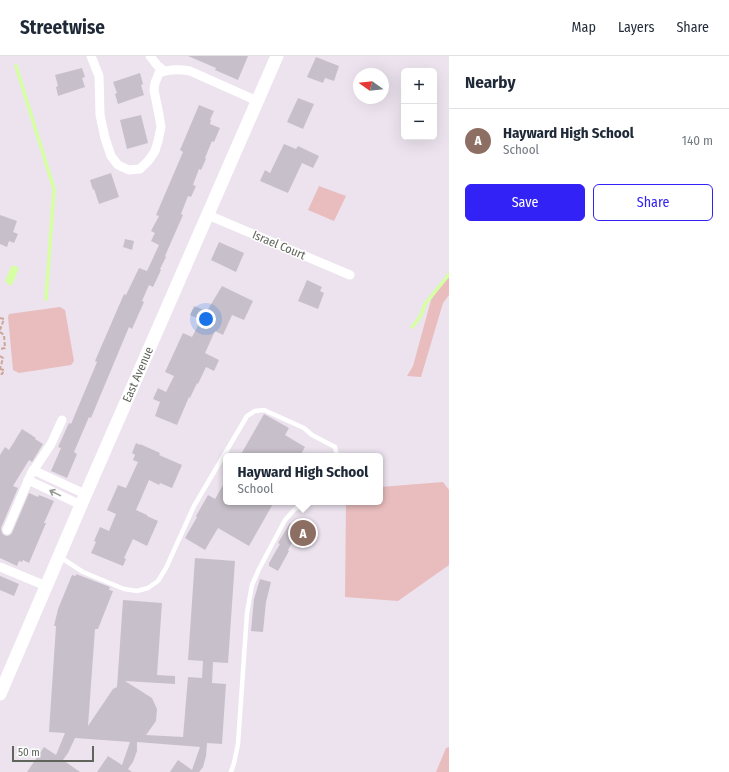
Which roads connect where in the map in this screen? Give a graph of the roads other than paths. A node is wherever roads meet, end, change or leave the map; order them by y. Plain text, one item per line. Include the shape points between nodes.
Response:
1 (91, 56) edge
2 (150, 56) edge
3 (277, 56) edge
4 (164, 71) junction
5 (257, 101) junction
6 (208, 214) junction
7 (350, 275) dead end
8 (62, 420) dead end
9 (225, 453) edge
10 (336, 453) edge
11 (223, 457) edge
12 (33, 470) junction
13 (28, 480) junction
14 (83, 500) junction
15 (301, 505) edge
16 (7, 530) dead end
17 (58, 556) junction
18 (0, 567) edge
19 (46, 586) junction
20 (0, 694) edge
21 (231, 772) edge

1 - 4 street via 99,76 100,115 111,156 118,165 130,170 140,169 155,151 160,127 154,90 159,72
2 - 4 street
3 - 5 street, East Avenue
4 - 5 street via 190,71
5 - 6 street, East Avenue
6 - 7 street, Israel Court
6 - 14 street, East Avenue
8 - 12 street via 51,444
9 - 10 lane via 247,416 255,411 264,410 304,428 335,448
11 - 17 lane via 194,506 166,568 158,581 148,588 137,591 124,589 83,572
12 - 13 street
12 - 14 street
14 -> 13 street
13 - 16 street
14 - 17 street, East Avenue
15 - 21 lane via 285,520 252,585 247,612 238,744
17 - 19 street, East Avenue
18 - 19 street
19 - 20 street, East Avenue

